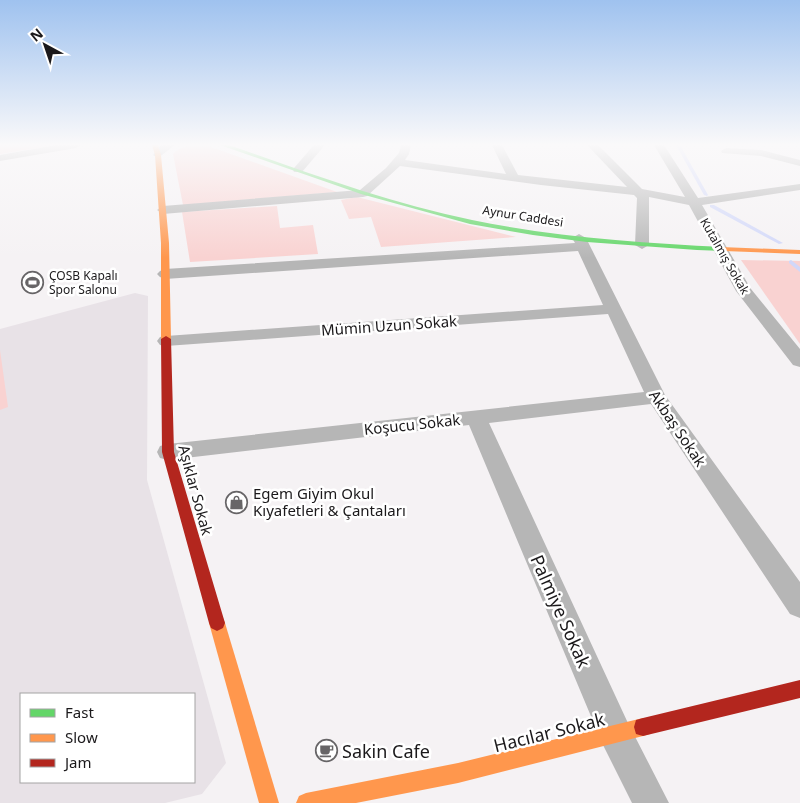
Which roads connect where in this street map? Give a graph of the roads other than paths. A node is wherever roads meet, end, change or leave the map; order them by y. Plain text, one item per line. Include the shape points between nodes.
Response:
1 (160, 182) edge
2 (333, 182) edge
3 (375, 182) edge
4 (554, 182) edge
5 (630, 182) edge
6 (682, 182) edge
7 (800, 187) edge
8 (640, 192) junction
9 (363, 193) junction
10 (694, 202) junction
11 (163, 210) junction
12 (581, 242) junction
13 (642, 245) junction
14 (720, 248) junction
15 (800, 252) edge
16 (165, 274) junction
17 (612, 309) junction
18 (166, 342) junction
19 (800, 361) edge
20 (656, 397) junction
21 (475, 416) junction
22 (168, 452) junction
23 (800, 604) edge
24 (800, 689) edge
25 (615, 733) junction
26 (269, 803) edge
27 (306, 803) edge
28 (651, 803) edge

1 - 11 street, Aşıklar Sokak
2 - 9 street, Aynur Caddesi
3 - 9 street
4 - 8 street
5 - 8 street
6 - 10 street, Kutalmış Sokak
7 - 10 street
8 - 10 street
8 - 13 street via 643,197
9 - 11 street
9 - 12 street, Aynur Caddesi via 486,225
10 - 14 street, Kutalmış Sokak
11 - 16 street, Aşıklar Sokak
12 - 13 street, Aynur Caddesi
12 - 16 street
12 - 17 street, Akbaş Sokak
13 - 14 street, Aynur Caddesi
14 - 15 street, Aynur Caddesi
14 - 19 street, Kutalmış Sokak via 744,291
16 - 18 street, Aşıklar Sokak
17 - 18 street, Mümin Uzun Sokak
17 - 20 street, Akbaş Sokak
18 - 22 street, Aşıklar Sokak
20 - 21 street, Koşucu Sokak
20 - 23 street, Akbaş Sokak
21 - 22 street, Koşucu Sokak
21 - 25 street, Palmiye Sokak
22 - 26 street, Aşıklar Sokak
24 - 25 street, Hacılar Sokak
25 - 27 street, Hacılar Sokak via 458,773
25 - 28 street, Palmiye Sokak

